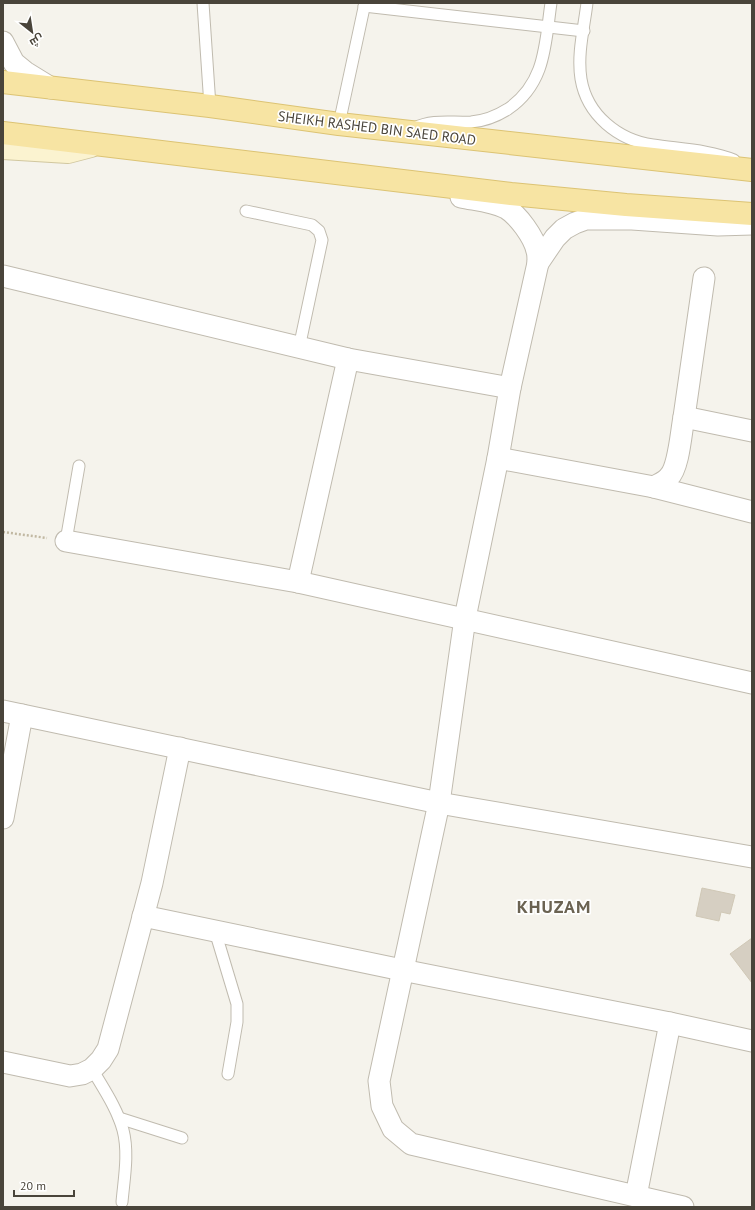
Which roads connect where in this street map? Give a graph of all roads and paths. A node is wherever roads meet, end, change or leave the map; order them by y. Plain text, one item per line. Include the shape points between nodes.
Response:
1 (203, 3) edge
2 (550, 3) edge
3 (587, 3) edge
4 (364, 4) edge
5 (548, 27) junction
6 (584, 31) junction
7 (3, 42) edge
8 (3, 82) edge
9 (50, 88) junction
10 (210, 106) junction
11 (339, 124) junction
12 (405, 132) junction
13 (3, 133) edge
14 (98, 145) junction
15 (3, 148) edge
16 (752, 170) edge
17 (352, 175) junction
18 (246, 210) dead end
19 (752, 214) edge
20 (752, 224) edge
21 (538, 263) junction
22 (3, 276) edge
23 (704, 278) dead end
24 (299, 348) junction
25 (348, 360) junction
26 (510, 388) junction
27 (684, 417) junction
28 (752, 431) edge
29 (498, 458) junction
30 (79, 466) dead end
31 (654, 487) junction
32 (752, 512) edge
33 (3, 532) edge
34 (66, 541) junction
35 (298, 582) junction
36 (465, 618) junction
37 (752, 683) edge
38 (13, 713) edge
39 (180, 748) junction
40 (439, 803) junction
41 (3, 818) edge
42 (752, 857) edge
43 (143, 916) junction
44 (215, 931) junction
45 (402, 970) junction
46 (670, 1023) junction
47 (752, 1041) edge
48 (3, 1062) edge
49 (92, 1069) junction
50 (228, 1074) dead end
51 (119, 1118) junction
52 (182, 1138) dead end
53 (636, 1196) junction
54 (122, 1202) dead end
55 (683, 1207) edge

1 - 10 lane
2 - 5 lane
3 - 6 lane
4 - 5 lane
4 - 11 lane
5 - 6 lane
5 - 12 lane via 545,53 539,72 519,102 486,119 471,122 429,122
6 - 16 lane via 580,59 581,80 587,99 598,116 612,130 650,145 728,157
7 - 9 street via 14,63
8 - 9 main road, SHEIKH RASHED BIN SAED ROAD
9 - 10 main road, SHEIKH RASHED BIN SAED ROAD
10 - 11 main road, SHEIKH RASHED BIN SAED ROAD
11 - 12 main road, SHEIKH RASHED BIN SAED ROAD
12 - 16 main road, SHEIKH RASHED BIN SAED ROAD
13 - 14 main road
14 - 15 street via 68,152
14 - 17 main road
17 - 19 main road via 519,195
17 - 21 street via 490,203 506,209 521,221 529,233 537,250
18 - 24 lane via 312,225 319,231 322,240
20 - 21 street via 718,225 632,219 586,219 564,229
21 - 26 street
22 - 24 street
23 - 27 street
24 - 25 street
25 - 26 street
25 - 35 street
26 - 29 street
27 - 28 street
27 - 31 street via 675,466 670,477
29 - 31 street
29 - 36 street
30 - 34 lane
31 - 32 street
33 - 34 path
34 - 35 street
35 - 36 street
36 - 37 street
36 - 40 street
38 - 39 street
38 - 41 street
39 - 40 street
39 - 43 street
40 - 42 street
40 - 45 street
43 - 44 street
43 - 49 street via 108,1049
44 - 45 street
44 - 50 lane via 237,1004 237,1022
45 - 46 street
45 - 53 street via 380,1080 382,1106 393,1129 411,1144
46 - 47 street
46 - 53 street
48 - 49 street via 70,1076
49 - 51 lane
51 - 52 lane
51 - 54 lane via 125,1149
53 - 55 street

